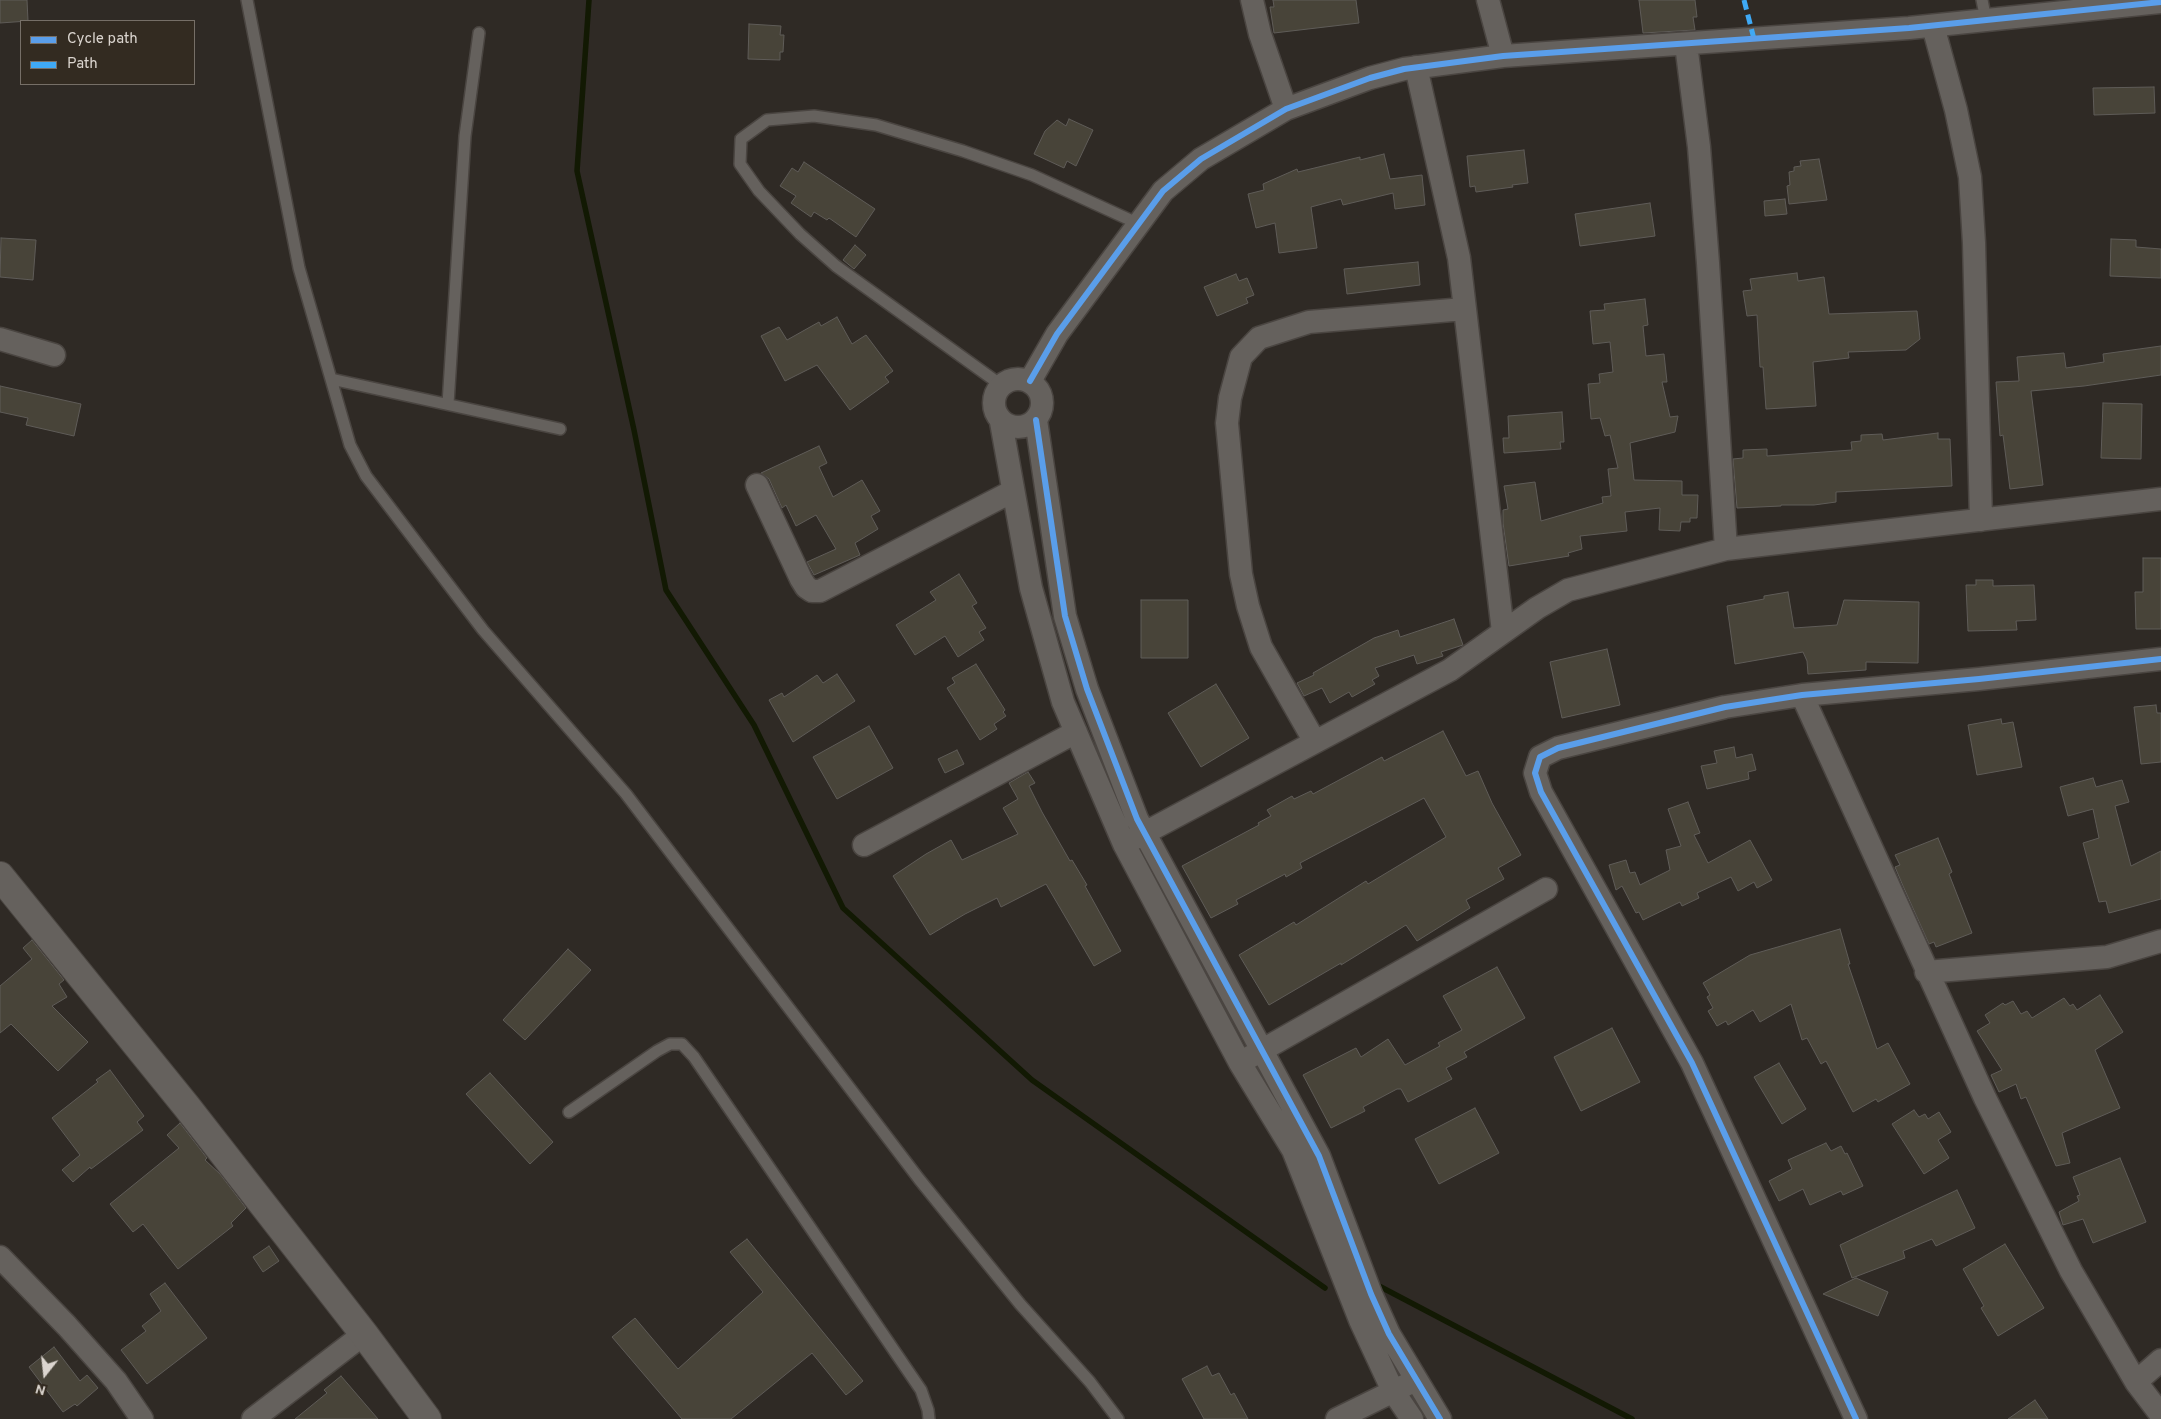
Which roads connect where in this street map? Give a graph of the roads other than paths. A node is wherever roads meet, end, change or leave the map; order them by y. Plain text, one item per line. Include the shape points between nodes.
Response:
1 (247, 0) edge
2 (1252, 0) edge
3 (1488, 0) edge
4 (2161, 2) edge
5 (1984, 10) edge
6 (1933, 26) junction
7 (479, 33) dead end
8 (1686, 44) junction
9 (1503, 56) junction
10 (1416, 67) junction
11 (1286, 109) junction
12 (1139, 224) junction
13 (1464, 309) junction
14 (0, 339) edge
15 (54, 355) dead end
16 (331, 378) junction
17 (1030, 382) junction
18 (1001, 385) junction
19 (448, 404) junction
20 (1036, 420) junction
21 (1001, 422) junction
22 (560, 429) dead end
23 (757, 485) dead end
24 (1014, 491) junction
25 (2161, 499) edge
26 (1981, 520) junction
27 (1726, 549) junction
28 (1503, 632) junction
29 (2161, 659) edge
30 (1802, 695) junction
31 (1076, 732) junction
32 (1316, 742) junction
33 (1146, 832) junction
34 (1124, 844) junction
35 (864, 845) dead end
36 (0, 876) edge
37 (1546, 889) dead end
38 (2161, 941) edge
39 (1926, 972) junction
40 (1263, 1050) junction
41 (1240, 1063) junction
42 (569, 1112) dead end
43 (0, 1257) edge
44 (364, 1334) junction
45 (2161, 1360) edge
46 (1416, 1380) junction
47 (2136, 1382) junction
48 (1393, 1391) junction
49 (2161, 1415) edge
50 (142, 1419) edge
51 (253, 1419) edge
52 (427, 1419) edge
53 (929, 1419) edge
54 (1118, 1419) edge
55 (1338, 1419) edge
56 (1412, 1419) edge
57 (1440, 1419) edge
58 (1856, 1419) edge

1 - 16 lane via 299,268
2 - 11 street
3 - 9 street
4 - 5 street
5 - 6 street
6 - 8 street
6 - 26 street via 1970,177
7 - 19 lane via 465,136
8 - 9 street
8 - 27 street via 1699,147
9 - 10 street
10 - 11 street via 1370,78
10 - 13 street via 1459,258
11 - 12 street via 1201,159 1163,190
12 - 17 street via 1057,334
12 - 18 lane via 1032,175 876,125 814,116 767,120 741,139 740,164 759,191 800,234 836,266
13 - 28 street
13 - 32 street via 1309,322 1259,338 1241,357 1227,422 1241,574 1261,647
14 - 15 street
16 - 19 lane
16 - 54 lane via 350,445 366,476 436,569 483,630 626,794 919,1179
17 - 18 street via 1020,378
17 - 20 street via 1040,391 1043,404
18 - 21 street via 994,396 994,410
19 - 22 lane
20 - 21 street via 1028,426 1014,428
20 - 33 street via 1065,616 1087,689
21 - 24 street
23 - 24 street via 801,580 812,591 820,591
24 - 31 street via 1031,588 1063,702
25 - 26 street
26 - 27 street
27 - 28 street via 1568,590
28 - 32 street via 1450,670
29 - 30 street via 1979,680
30 - 39 street
30 - 58 street via 1725,707 1558,748 1540,757 1535,773 1541,792 1692,1063
31 - 34 street
31 - 35 street
32 - 33 street
33 - 34 street
33 - 40 street
34 - 41 street
36 - 44 street via 187,1107
37 - 40 street
38 - 39 street via 2107,957
39 - 47 street via 1984,1098 2071,1271
40 - 41 street
40 - 46 street via 1319,1156 1389,1334
41 - 48 street via 1293,1150 1356,1311
42 - 53 lane via 657,1051 670,1044 682,1044 921,1390
43 - 50 street via 67,1326 116,1382
44 - 51 street
44 - 52 street
45 - 47 street
46 - 48 street
46 - 57 street
47 - 49 street
48 - 55 street
48 - 56 street

